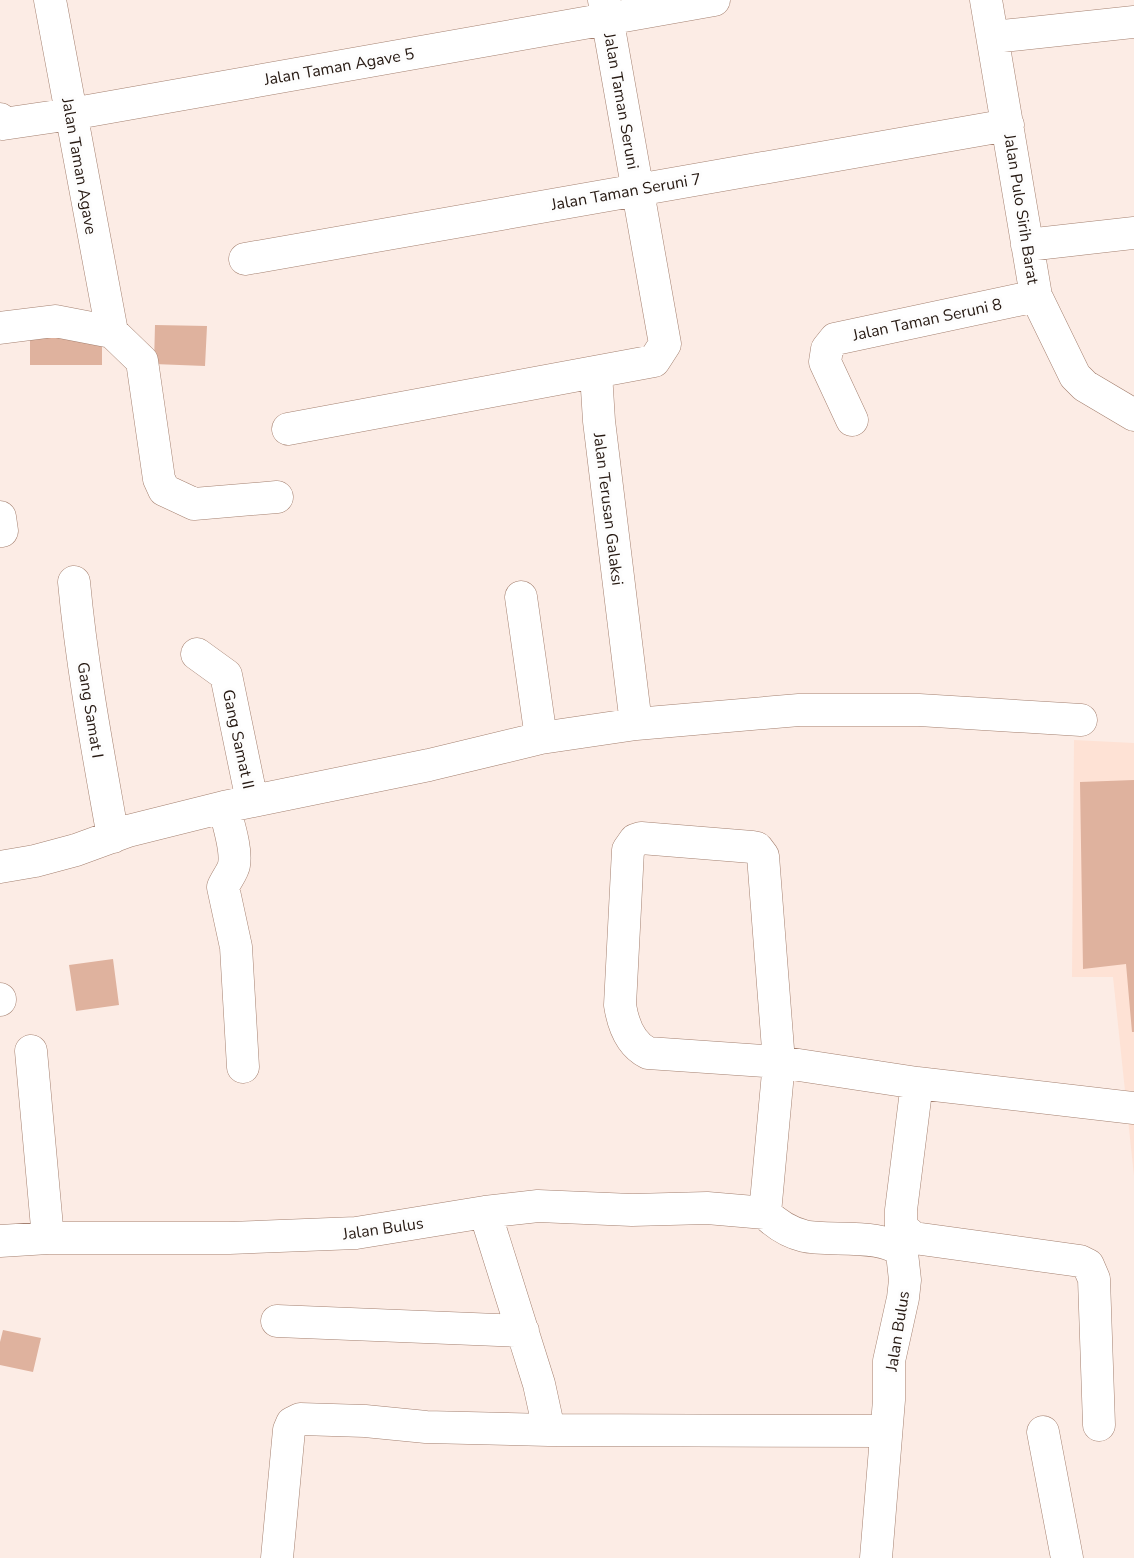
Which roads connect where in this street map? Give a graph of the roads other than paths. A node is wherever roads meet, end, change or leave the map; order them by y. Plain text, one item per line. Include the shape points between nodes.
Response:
1 (50, 0) edge
2 (714, 0) edge
3 (986, 0) edge
4 (606, 9) edge
5 (1134, 22) edge
6 (993, 36) junction
7 (71, 114) junction
8 (11, 120) edge
9 (1008, 126) junction
10 (638, 189) junction
11 (1134, 233) edge
12 (1027, 245) junction
13 (245, 259) dead end
14 (1036, 296) junction
15 (0, 327) edge
16 (111, 332) junction
17 (596, 373) junction
18 (1134, 415) edge
19 (852, 420) dead end
20 (288, 429) dead end
21 (277, 497) dead end
22 (74, 582) dead end
23 (521, 597) dead end
24 (198, 654) dead end
25 (1081, 720) dead end
26 (636, 724) junction
27 (542, 738) junction
28 (238, 804) junction
29 (113, 837) junction
30 (0, 867) edge
31 (32, 1051) dead end
32 (778, 1062) junction
33 (243, 1067) dead end
34 (917, 1083) junction
35 (1134, 1108) edge
36 (485, 1212) junction
37 (765, 1213) junction
38 (48, 1238) junction
39 (0, 1241) edge
40 (277, 1321) dead end
41 (523, 1331) junction
42 (1100, 1425) dead end
43 (549, 1430) junction
44 (885, 1431) junction
45 (1043, 1432) dead end
46 (277, 1558) edge
47 (876, 1558) edge
48 (1067, 1558) edge

1 - 7 street, Jalan Taman Agave
2 - 4 street, Jalan Taman Agave 5
3 - 6 street, Jalan Pulo Sirih Barat
4 - 7 street, Jalan Taman Agave 5
4 - 10 street, Jalan Taman Seruni
5 - 6 street
6 - 9 street, Jalan Pulo Sirih Barat
7 - 8 street, Jalan Taman Agave 5
7 - 16 street, Jalan Taman Agave
9 - 10 street, Jalan Taman Seruni 7
9 - 12 street, Jalan Pulo Sirih Barat
10 - 13 street, Jalan Taman Seruni 7
10 - 17 street, Jalan Taman Seruni via 665,344 654,361
11 - 12 street
12 - 14 street, Jalan Pulo Sirih Barat
14 - 18 street, Jalan Pulo Sirih Barat via 1080,381
14 - 19 street, Jalan Taman Seruni 8 via 835,339 827,349 825,362
15 - 16 street via 56,321
16 - 21 street via 142,362 159,479 164,490 194,504
17 - 20 street
17 - 26 street, Jalan Terusan Galaksi via 598,421
22 - 29 street, Gang Samat I via 91,716
23 - 27 street
24 - 28 street, Gang Samat II via 226,675
25 - 26 street via 919,710 799,710
26 - 27 street
27 - 28 street
28 - 29 street
28 - 33 street, Gang Samat II via 231,838 234,868 223,886 236,947
29 - 30 street via 35,861
31 - 38 street
32 - 32 street via 648,1053 628,1033 620,1005 627,857 635,840 752,847 763,856
32 - 34 street
32 - 37 street
34 - 35 street
34 - 42 street via 901,1227 914,1238 1088,1264 1094,1279
36 - 37 street, Jalan Bulus via 538,1206
36 - 38 street, Jalan Bulus via 356,1233
36 - 41 street
37 - 44 street, Jalan Bulus via 778,1226 802,1236 885,1243 902,1253 905,1280 890,1361
38 - 39 street, Jalan Bulus
40 - 41 street
41 - 43 street
43 - 44 street
43 - 46 street via 300,1419 289,1430
44 - 47 street, Jalan Bulus
45 - 48 street

